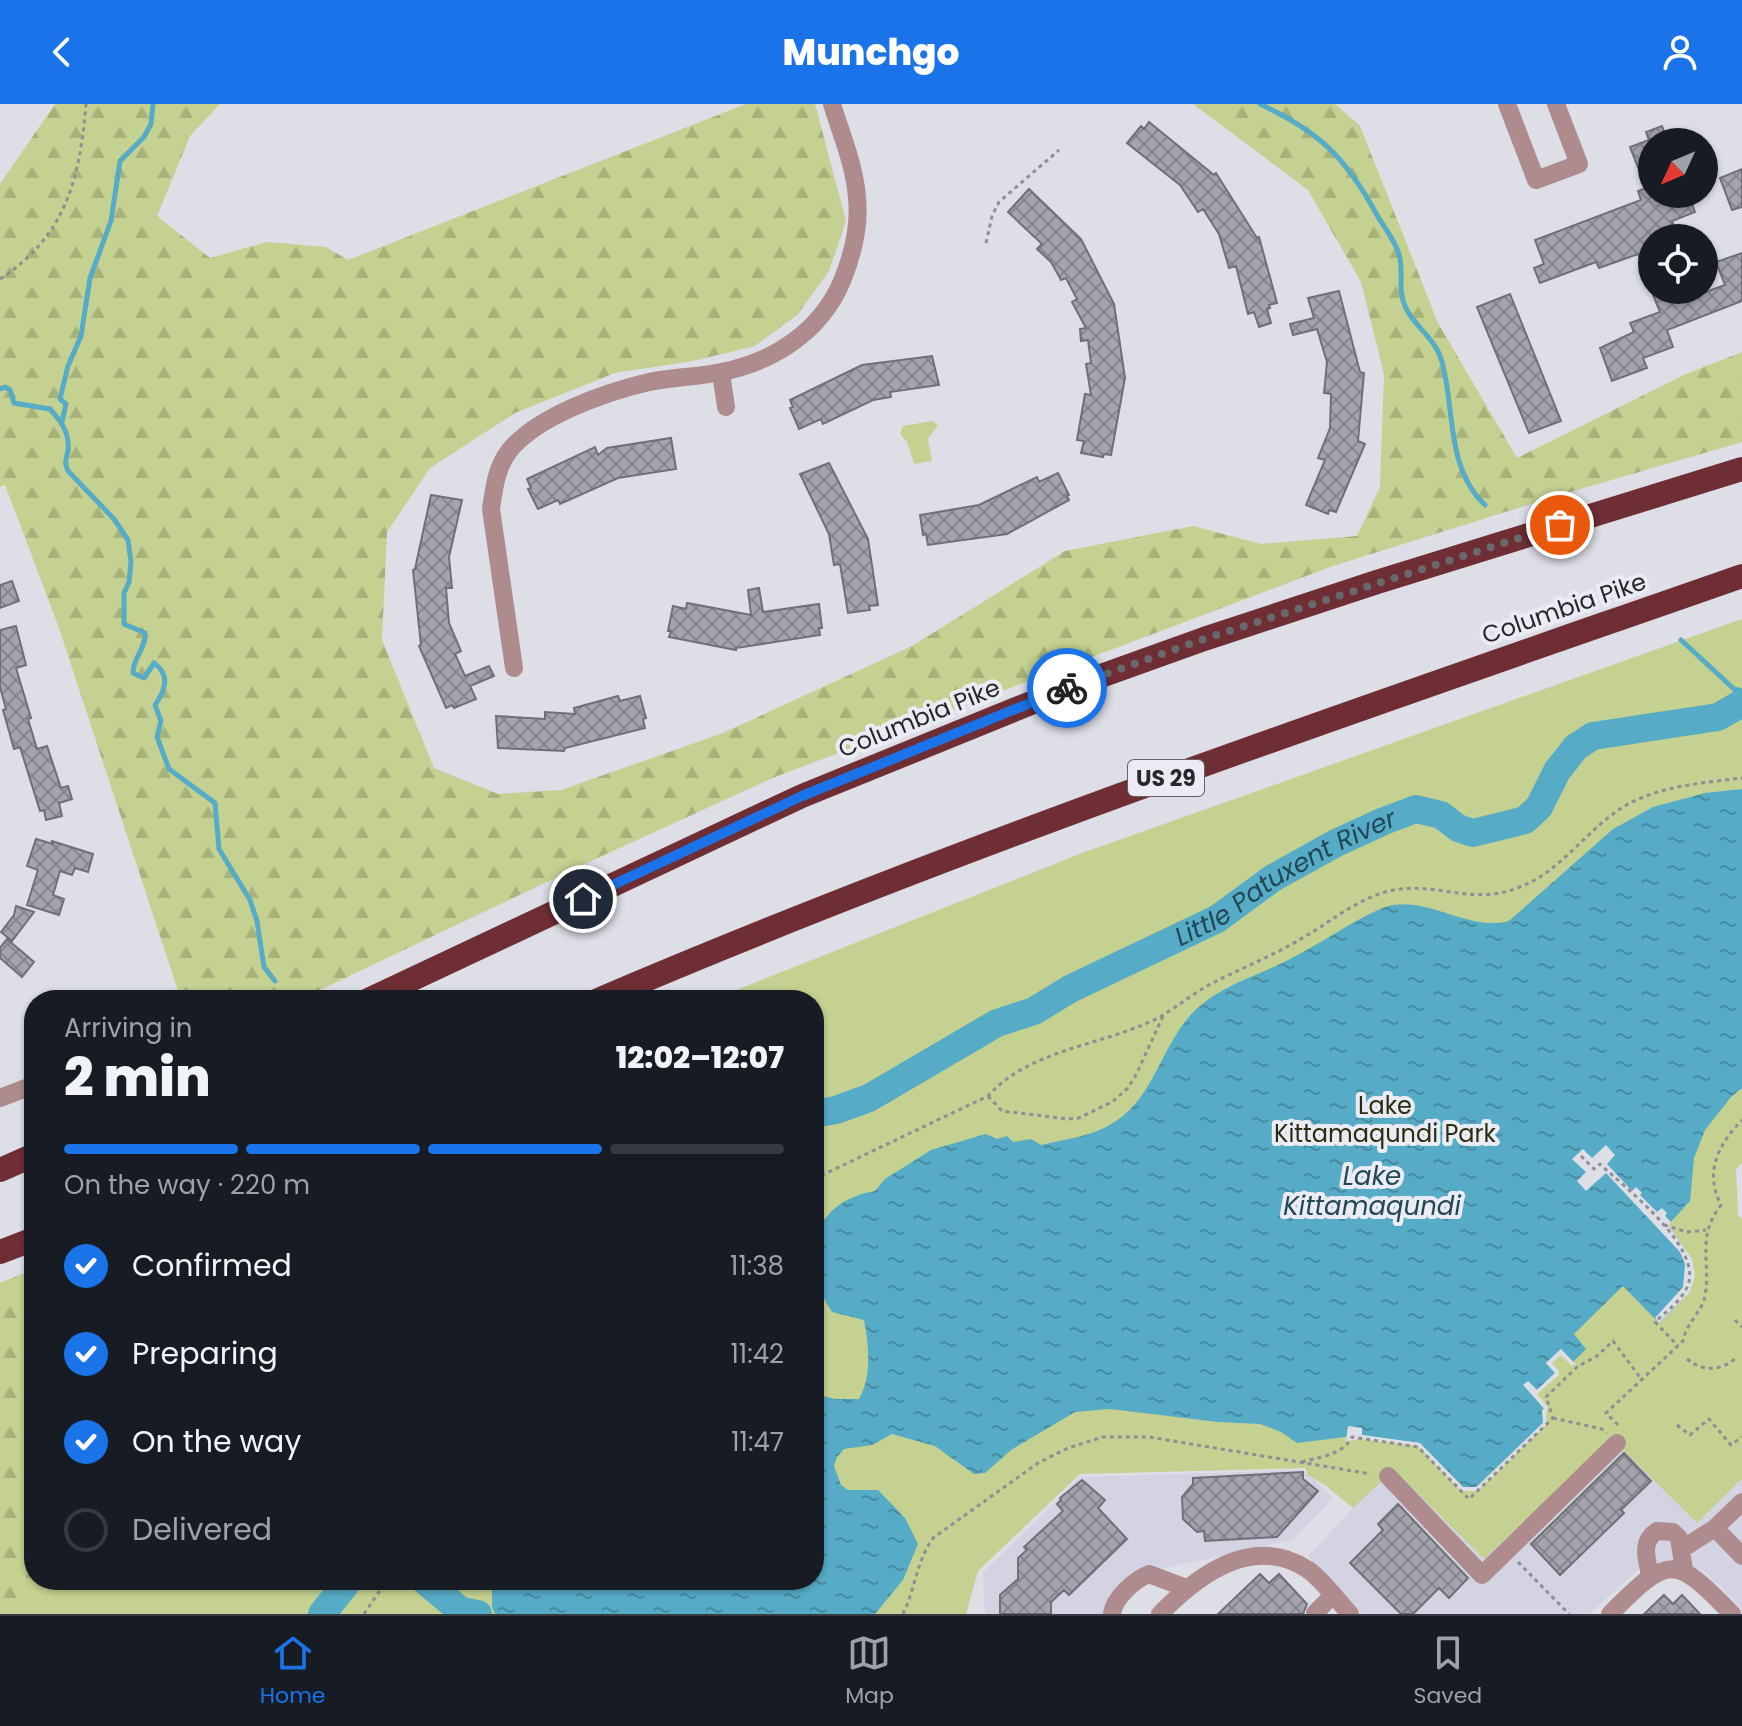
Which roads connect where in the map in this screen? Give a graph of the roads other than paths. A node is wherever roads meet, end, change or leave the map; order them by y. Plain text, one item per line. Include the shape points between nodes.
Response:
1 (832, 104) edge
2 (1507, 104) edge
3 (1556, 104) edge
4 (721, 373) junction
5 (726, 407) dead end
6 (1742, 469) edge
7 (1742, 576) edge
8 (514, 668) dead end
9 (389, 990) edge
10 (622, 990) edge
11 (24, 1089) edge
12 (0, 1098) edge
13 (24, 1159) edge
14 (0, 1170) edge
15 (24, 1243) edge
16 (0, 1252) edge
17 (1613, 1439) road end
18 (1388, 1476) road end
19 (1742, 1502) edge
20 (1715, 1528) junction
21 (1682, 1549) junction
22 (1742, 1556) edge
23 (1684, 1570) junction
24 (1650, 1576) junction
25 (1186, 1588) junction
26 (1333, 1595) junction
27 (1315, 1613) edge
28 (1112, 1614) edge
29 (1160, 1614) edge
30 (1350, 1614) edge
31 (1610, 1614) edge
32 (1732, 1614) edge

1 - 4 street via 857,195 855,243 838,290 801,337 760,361
2 - 3 street via 1536,180 1579,164
4 - 5 street
4 - 8 street via 650,382 608,394 552,419 509,452 494,482 491,509
6 - 9 highway, Columbia Pike via 1363,587 1073,686 802,796
7 - 10 highway, Columbia Pike / US 29 via 993,840
11 - 12 street
13 - 14 highway
15 - 16 highway
17 - 18 street via 1482,1575
19 - 20 street
20 - 21 street
20 - 22 street
21 - 23 street
21 - 24 street via 1673,1532 1651,1535 1645,1552
23 - 24 street
23 - 32 street
24 - 31 street
25 - 26 street via 1223,1564 1266,1556 1310,1571
25 - 28 street via 1142,1576 1115,1601
25 - 29 street
26 - 27 street
26 - 30 street

